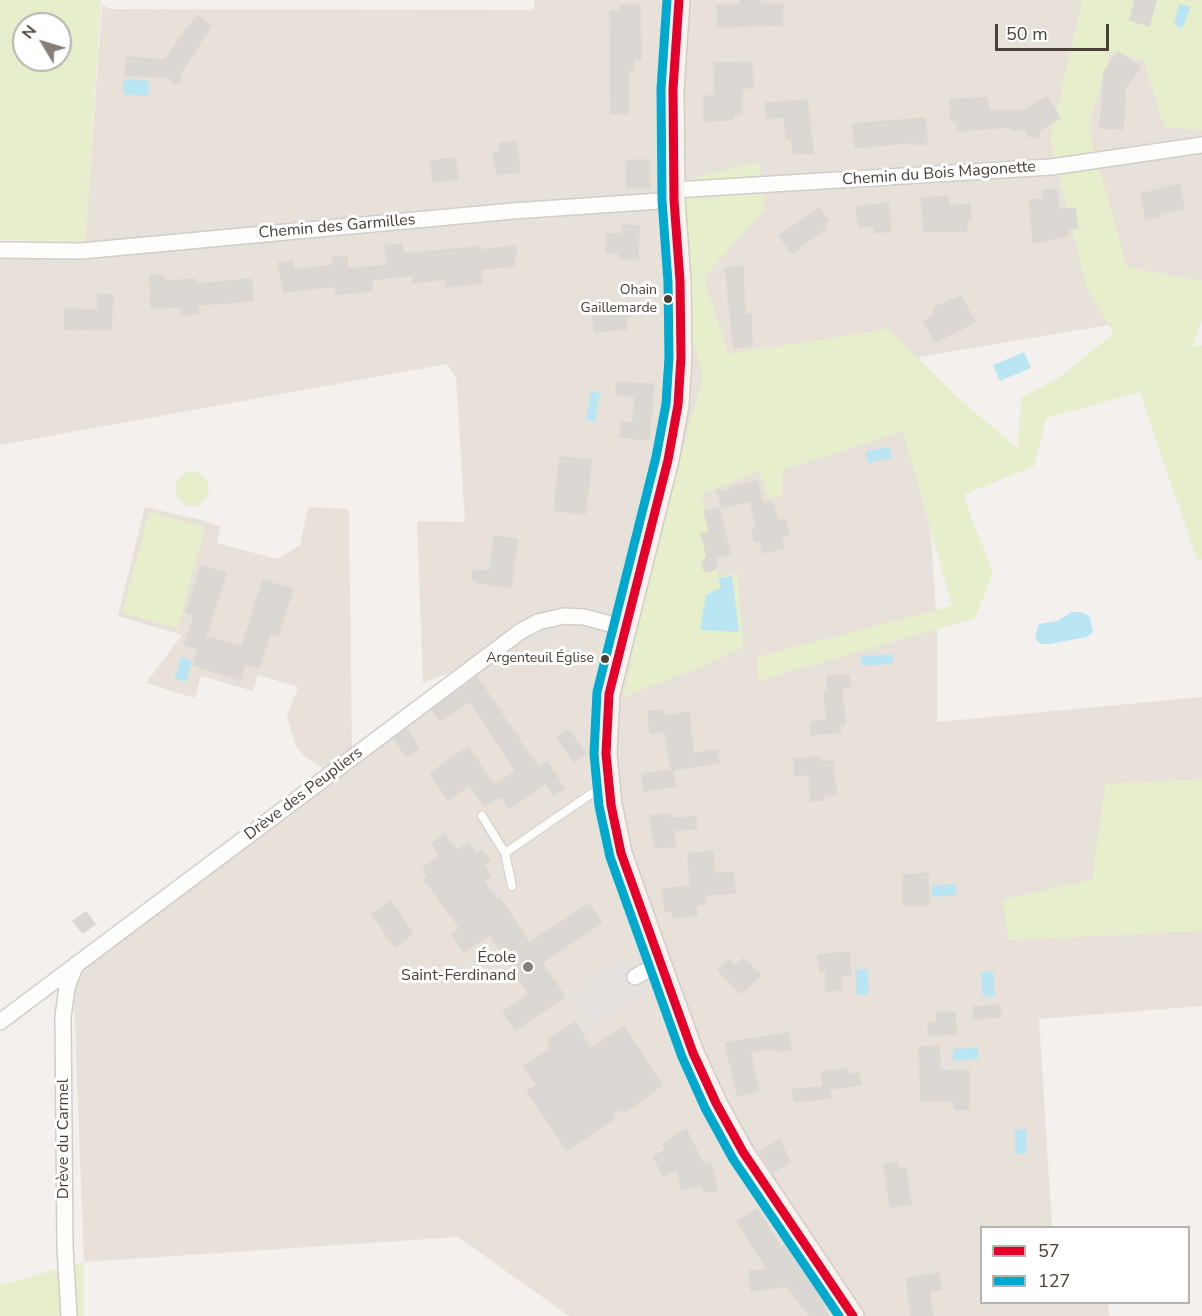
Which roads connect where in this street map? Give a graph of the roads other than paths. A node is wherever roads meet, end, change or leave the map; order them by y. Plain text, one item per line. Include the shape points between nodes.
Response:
1 (679, 0) edge
2 (1202, 145) edge
3 (674, 195) junction
4 (0, 250) edge
5 (625, 628) junction
6 (608, 782) junction
7 (482, 816) dead end
8 (505, 853) junction
9 (512, 886) dead end
10 (660, 963) junction
11 (76, 964) junction
12 (635, 977) dead end
13 (0, 1022) edge
14 (69, 1316) edge
15 (853, 1316) edge

1 - 3 main road via 673,88
2 - 3 street, Chemin du Bois Magonette via 1051,167
3 - 4 street, Chemin des Garmilles via 81,251
3 - 5 main road via 680,281 678,405
5 - 6 main road via 609,694
5 - 11 street, Drève des Peupliers via 564,616 546,619 521,631
6 - 8 lane
6 - 10 main road via 621,853
7 - 8 lane
8 - 9 lane
10 - 12 street
10 - 15 main road via 693,1053 721,1112
11 - 13 street, Drève des Peupliers
11 - 14 street, Drève du Carmel via 67,987 63,1017

